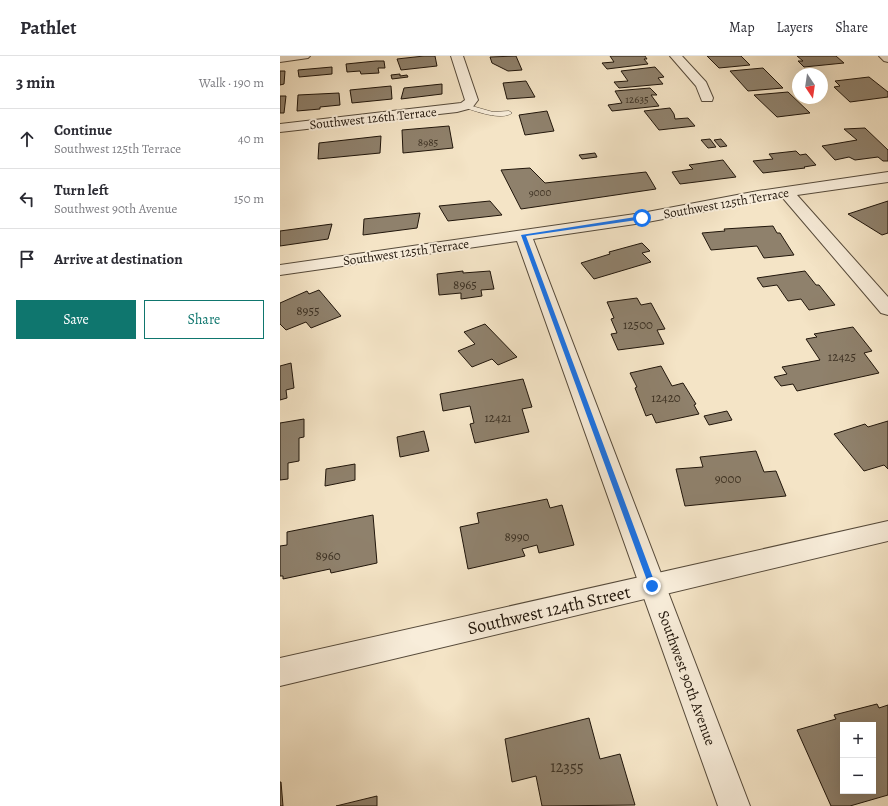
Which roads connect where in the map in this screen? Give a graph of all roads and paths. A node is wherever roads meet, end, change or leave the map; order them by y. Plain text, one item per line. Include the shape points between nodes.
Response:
1 (304, 56) edge
2 (457, 56) edge
3 (676, 56) edge
4 (885, 56) edge
5 (280, 58) edge
6 (888, 58) edge
7 (707, 98) dead end
8 (465, 106) junction
9 (510, 113) dead end
10 (280, 128) edge
11 (888, 177) edge
12 (786, 192) junction
13 (524, 235) junction
14 (280, 270) edge
15 (888, 309) edge
16 (888, 531) edge
17 (652, 586) junction
18 (280, 672) edge
19 (734, 806) edge

1 - 5 street
2 - 8 street via 472,100
3 - 7 street via 702,85
4 - 6 street
8 - 9 lane via 493,114
8 - 10 street, Southwest 126th Terrace
11 - 12 street, Southwest 125th Terrace
12 - 13 street, Southwest 125th Terrace via 672,213
12 - 15 street
13 - 14 street, Southwest 125th Terrace
13 - 17 street, Southwest 90th Avenue
16 - 17 street, Southwest 124th Street
17 - 18 street, Southwest 124th Street
17 - 19 street, Southwest 90th Avenue

